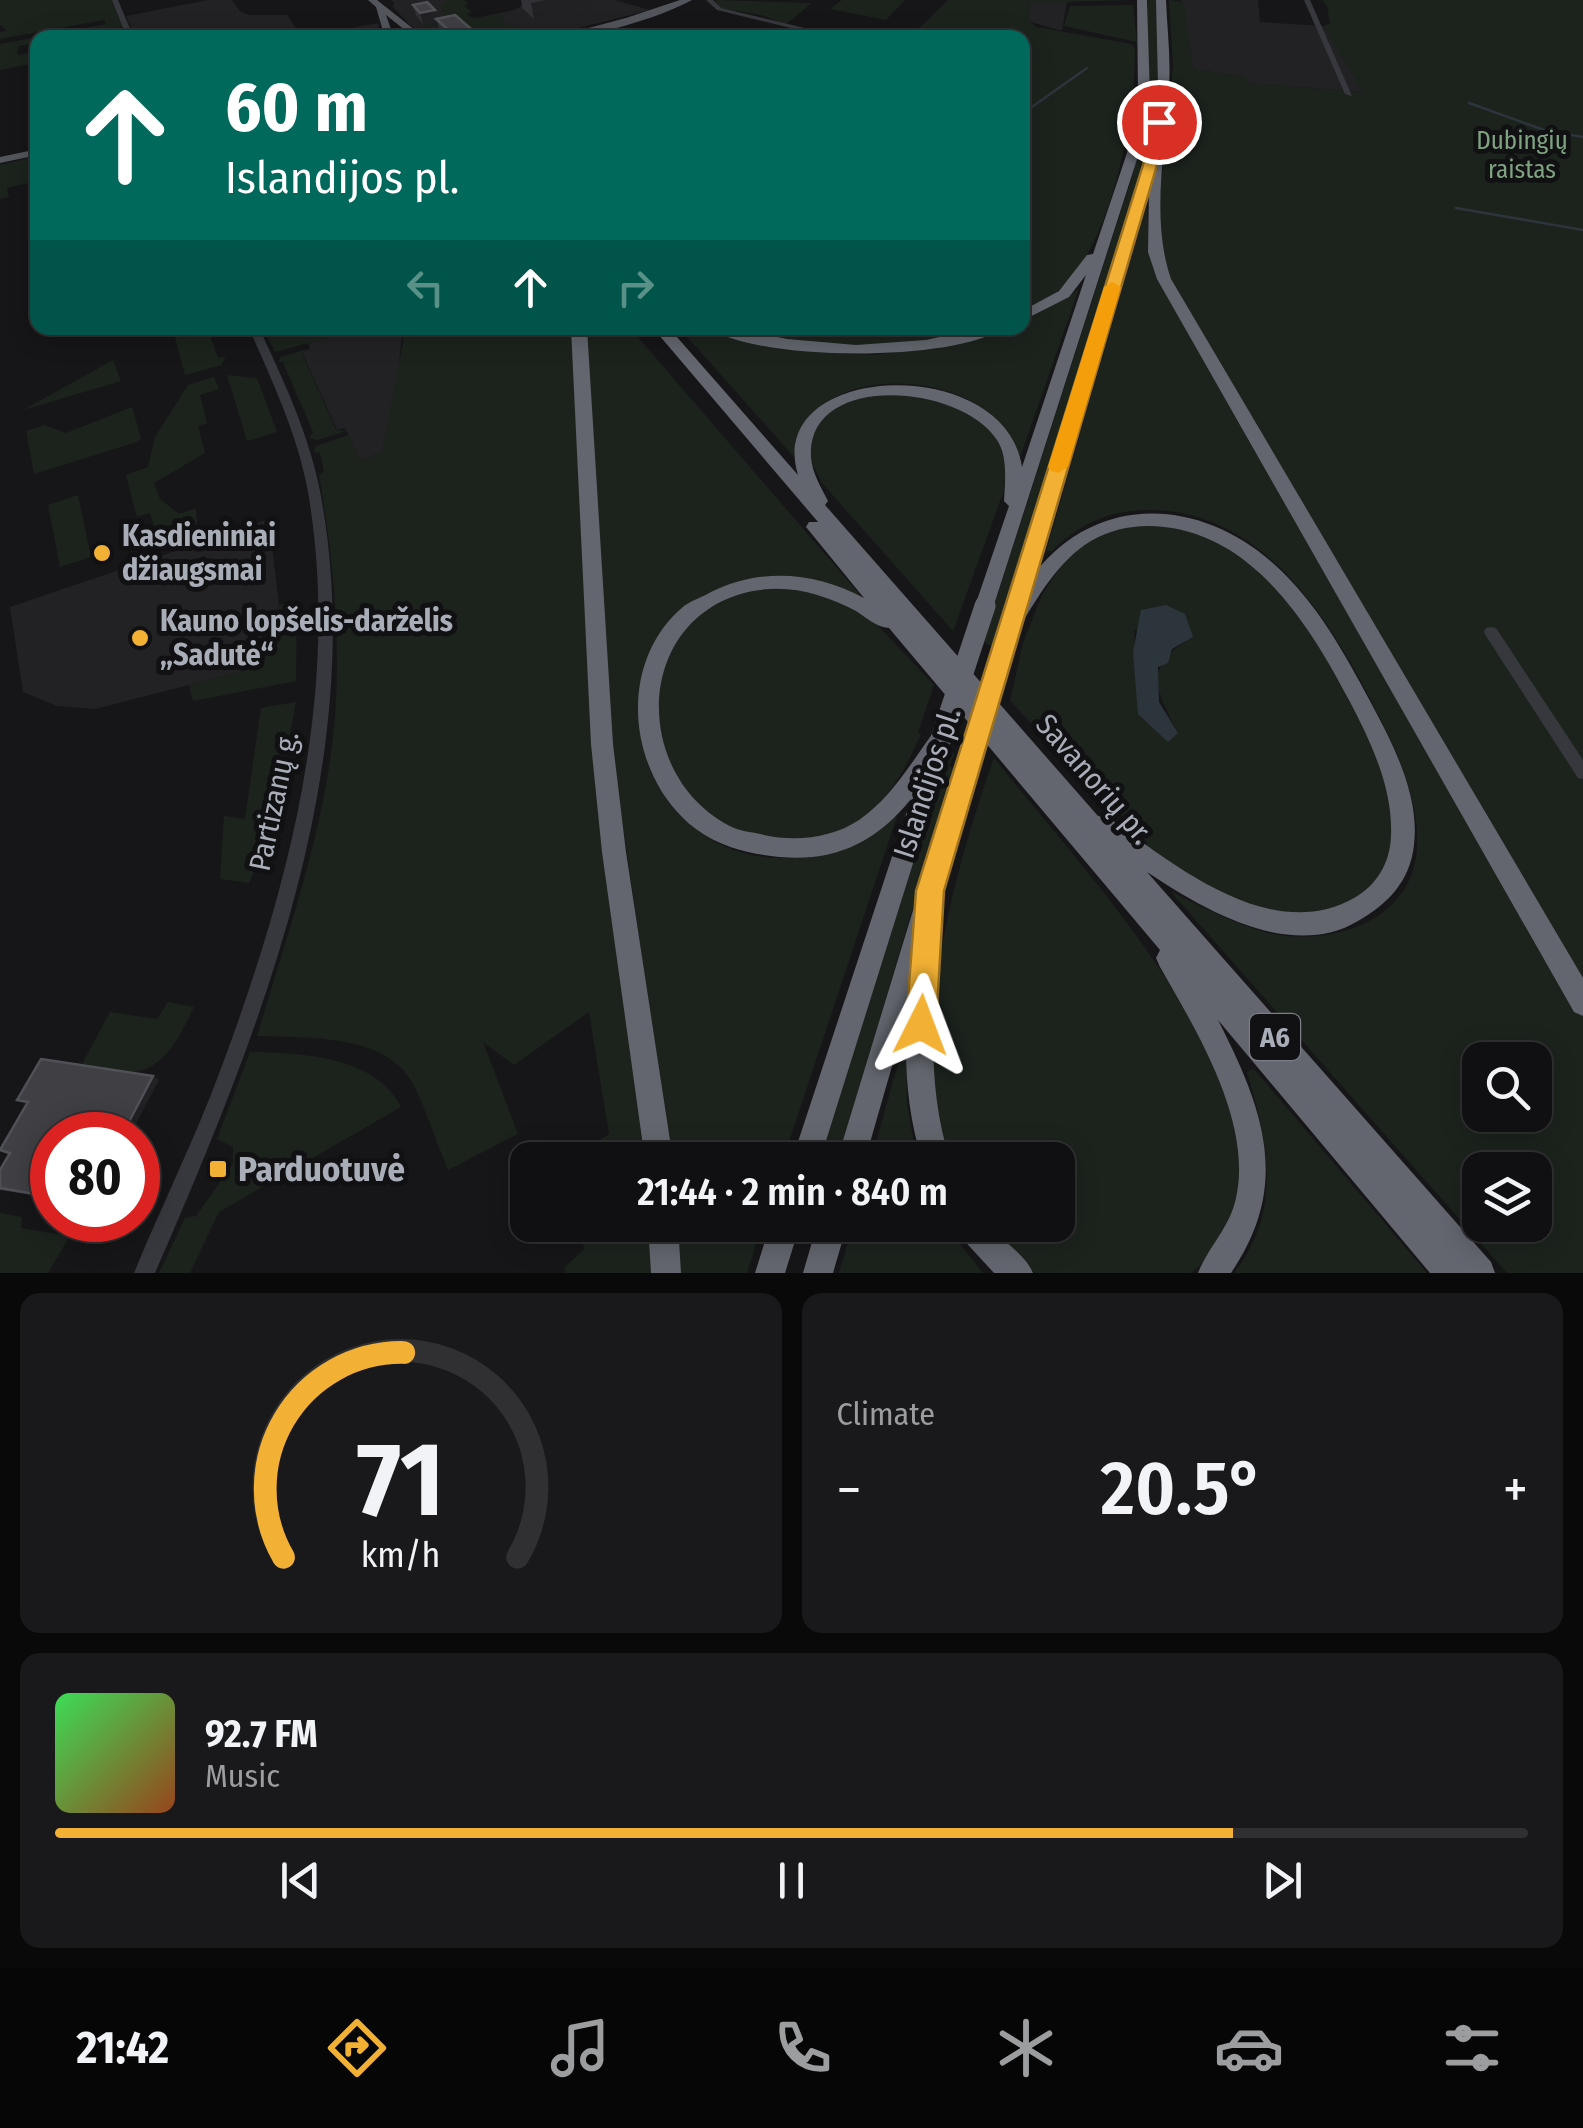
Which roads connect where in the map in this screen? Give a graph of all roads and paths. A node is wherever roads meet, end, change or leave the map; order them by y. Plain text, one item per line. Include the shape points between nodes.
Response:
1 (115, 0) edge
2 (688, 0) edge
3 (708, 0) edge
4 (1142, 0) edge
5 (1161, 0) edge
6 (1307, 0) edge
7 (375, 4) edge
8 (644, 19) junction
9 (128, 30) edge
10 (386, 30) edge
11 (409, 30) edge
12 (592, 30) edge
13 (609, 30) edge
14 (810, 30) edge
15 (1348, 94) dead end
16 (1156, 144) junction
17 (30, 154) edge
18 (0, 160) edge
19 (1109, 231) junction
20 (1030, 313) edge
21 (257, 335) edge
22 (579, 335) edge
23 (651, 335) edge
24 (667, 335) edge
25 (747, 335) edge
26 (969, 335) edge
27 (828, 521) junction
28 (1012, 526) junction
29 (1008, 629) junction
30 (1491, 632) dead end
31 (910, 638) junction
32 (941, 739) junction
33 (1583, 773) edge
34 (1069, 801) junction
35 (930, 891) junction
36 (1140, 908) junction
37 (1583, 1004) edge
38 (656, 1142) edge
39 (812, 1142) edge
40 (856, 1142) edge
41 (932, 1142) edge
42 (665, 1242) edge
43 (780, 1242) edge
44 (827, 1242) edge
45 (984, 1242) edge
46 (144, 1273) edge
47 (666, 1273) edge
48 (770, 1273) edge
49 (818, 1273) edge
50 (1018, 1273) edge
51 (1213, 1273) edge
52 (1450, 1273) edge
53 (1480, 1273) edge

1 - 9 street
2 - 8 main road
3 - 8 main road
3 - 14 street via 719,9
4 - 19 highway, Islandijos pl. via 1144,97
5 - 16 highway, Islandijos pl. via 1164,84
6 - 15 street
7 - 10 main road
7 - 11 main road
8 - 12 main road
8 - 13 main road
16 - 29 highway, Islandijos pl.
16 - 37 highway via 1155,252 1164,279
17 - 18 main road
19 - 20 highway via 1064,294
19 - 28 highway, Islandijos pl.
21 - 46 street, Partizanų g. via 314,492 325,610 321,730 300,834 238,1042
22 - 38 highway via 602,744
23 - 31 highway, Savanorių pr. / A6
24 - 27 highway, Savanorių pr. / A6
25 - 26 highway via 875,349
27 - 28 highway via 803,466 815,420 850,397 911,389 956,399 1000,430 1014,462
27 - 34 highway, Savanorių pr. / A6
28 - 32 highway, Islandijos pl., bridge
29 - 34 highway via 1043,576 1090,533 1157,519 1227,539 1291,592 1334,654 1390,768 1401,854 1381,893 1356,911 1318,923 1278,920 1186,885
29 - 35 highway, Islandijos pl., bridge
30 - 33 street
31 - 32 highway via 822,587 778,582 727,590 690,612 656,660 647,704 659,766 670,790 707,827 736,841 797,849 867,827 890,808
31 - 36 highway, Savanorių pr. / A6
32 - 39 highway, Islandijos pl.
34 - 53 highway, Savanorių pr. / A6
35 - 40 highway, Islandijos pl.
35 - 41 highway via 920,1046
36 - 51 highway via 1216,1038 1247,1130 1252,1166 1244,1225
36 - 52 highway, Savanorių pr. / A6
42 - 47 highway
43 - 48 highway
44 - 49 highway
45 - 50 highway

